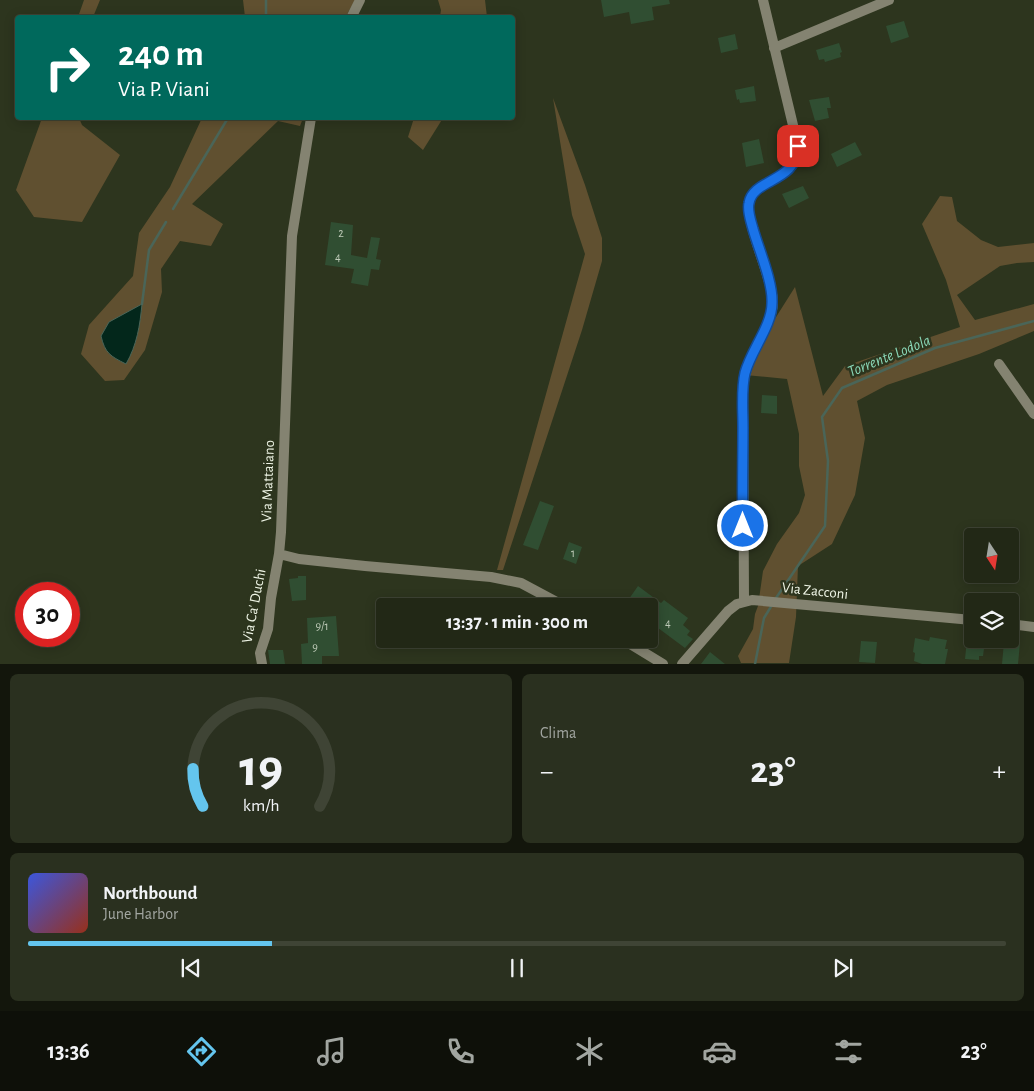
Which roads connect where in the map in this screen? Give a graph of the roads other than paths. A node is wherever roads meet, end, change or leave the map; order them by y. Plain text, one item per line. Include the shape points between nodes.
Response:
1 (360, 0) edge
2 (763, 0) edge
3 (889, 0) edge
4 (352, 15) edge
5 (774, 48) junction
6 (311, 120) edge
7 (999, 364) dead end
8 (1034, 414) edge
9 (279, 554) junction
10 (549, 598) edge
11 (748, 601) junction
12 (964, 619) edge
13 (1019, 625) edge
14 (1034, 627) edge
15 (637, 648) edge
16 (262, 664) edge
17 (663, 664) edge
18 (682, 664) edge

1 - 4 street
2 - 5 street
3 - 5 street
5 - 11 street via 798,156 790,168 758,189 749,203 772,303 771,314 748,364 743,389
6 - 9 street, Via Mattaiano via 292,236
7 - 8 street
9 - 10 street via 356,565 491,577 521,583
9 - 16 street, Via Ca' Duchi via 268,629 260,653
11 - 12 street, Via Zacconi
11 - 18 street via 733,607
13 - 14 street
15 - 17 street

